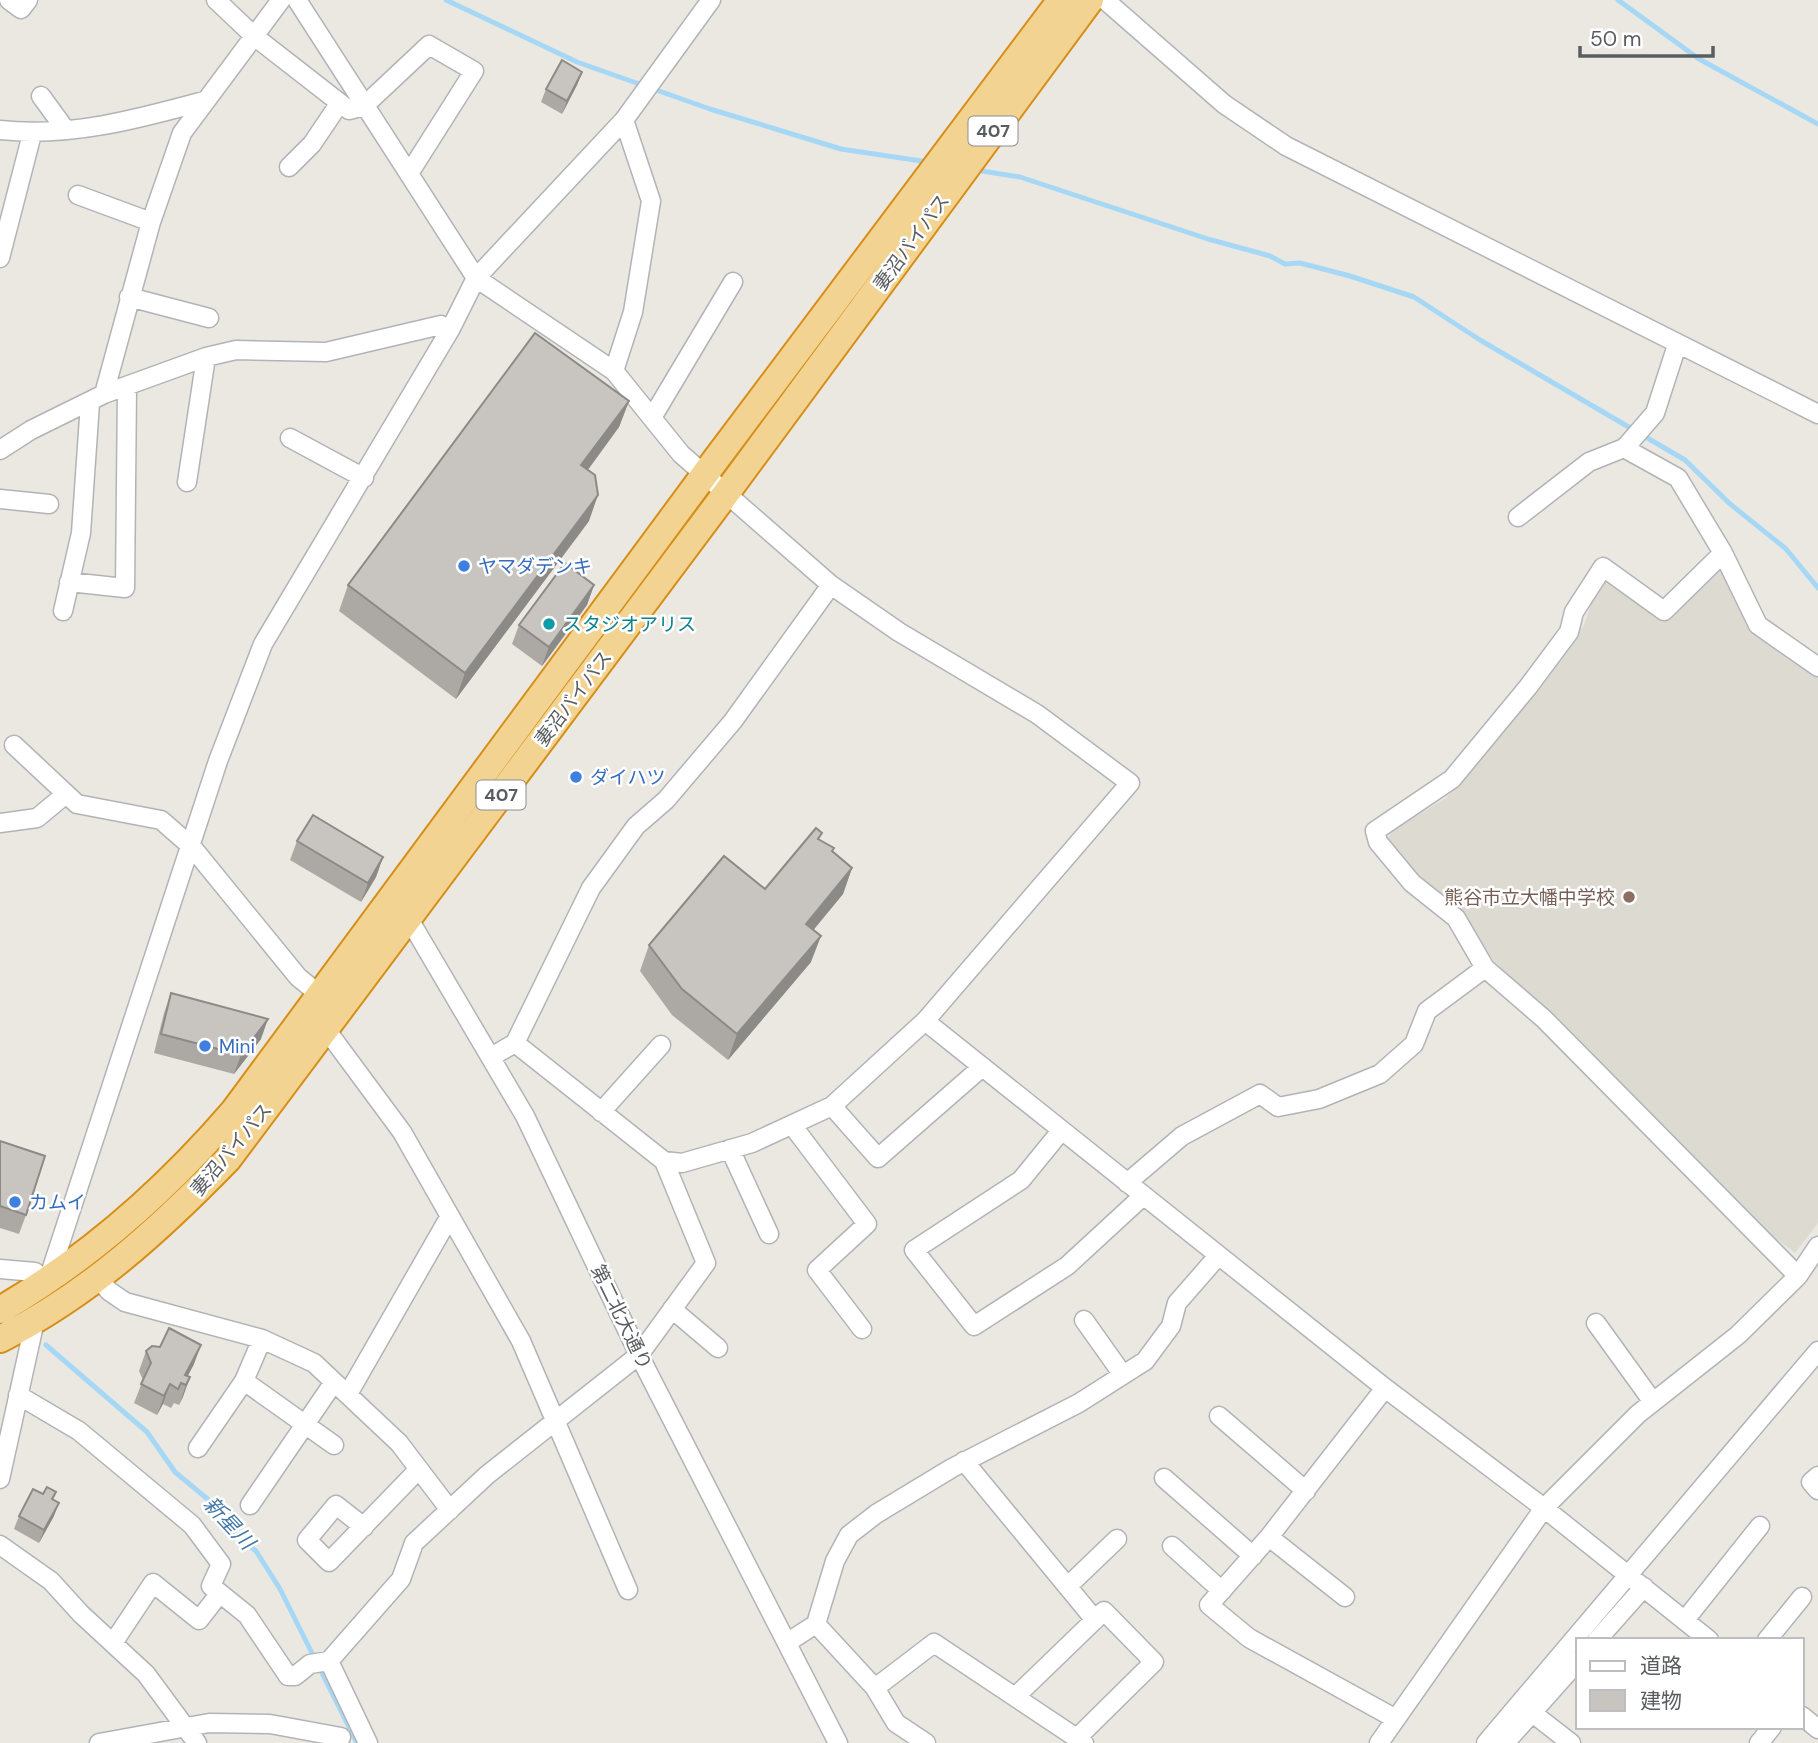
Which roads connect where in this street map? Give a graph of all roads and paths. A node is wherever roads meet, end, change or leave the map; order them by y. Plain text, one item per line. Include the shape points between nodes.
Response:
1 (9, 0) edge
2 (28, 0) edge
3 (216, 0) edge
4 (281, 0) edge
5 (297, 0) edge
6 (711, 0) edge
7 (1061, 0) edge
8 (1090, 0) edge
9 (1105, 0) edge
10 (254, 36) junction
11 (1028, 63) junction
12 (41, 96) dead end
13 (204, 101) junction
14 (339, 104) junction
15 (364, 106) junction
16 (624, 120) junction
17 (65, 129) junction
18 (0, 130) edge
19 (32, 134) junction
20 (289, 166) dead end
21 (410, 172) junction
22 (78, 195) dead end
23 (151, 222) junction
24 (0, 258) edge
25 (476, 278) junction
26 (733, 282) dead end
27 (129, 297) junction
28 (209, 318) dead end
29 (450, 330) junction
30 (1677, 345) junction
31 (206, 357) junction
32 (614, 371) junction
33 (127, 387) junction
34 (97, 399) junction
35 (1818, 414) edge
36 (653, 416) junction
37 (290, 439) dead end
38 (3, 445) edge
39 (1626, 445) junction
40 (705, 474) junction
41 (364, 478) junction
42 (187, 482) dead end
43 (727, 492) junction
44 (0, 499) edge
45 (48, 504) dead end
46 (1518, 517) dead end
47 (1723, 553) junction
48 (69, 582) junction
49 (831, 584) junction
50 (63, 611) dead end
51 (1818, 667) edge
52 (15, 745) dead end
53 (66, 794) junction
54 (0, 823) edge
55 (191, 847) junction
56 (402, 907) junction
57 (1485, 968) junction
58 (320, 995) junction
59 (925, 1021) junction
60 (325, 1028) junction
61 (515, 1042) junction
62 (661, 1045) dead end
63 (491, 1057) junction
64 (981, 1068) junction
65 (832, 1106) junction
66 (601, 1112) junction
67 (792, 1125) junction
68 (1061, 1131) junction
69 (730, 1149) junction
70 (664, 1161) junction
71 (1127, 1183) junction
72 (1143, 1196) junction
73 (450, 1216) junction
74 (769, 1234) dead end
75 (1818, 1246) edge
76 (1218, 1256) junction
77 (0, 1269) edge
78 (1798, 1276) junction
79 (98, 1278) junction
80 (47, 1282) junction
81 (672, 1309) junction
82 (0, 1310) edge
83 (1084, 1320) dead end
84 (35, 1322) junction
85 (1596, 1323) dead end
86 (862, 1329) dead end
87 (0, 1339) edge
88 (262, 1339) junction
89 (718, 1348) dead end
90 (1818, 1350) edge
91 (639, 1354) junction
92 (1123, 1375) junction
93 (244, 1381) junction
94 (334, 1382) junction
95 (1385, 1388) junction
96 (348, 1394) junction
97 (18, 1395) junction
98 (1653, 1402) junction
99 (1219, 1416) dead end
100 (555, 1422) junction
101 (305, 1424) junction
102 (334, 1445) dead end
103 (198, 1448) dead end
104 (964, 1461) junction
105 (419, 1469) junction
106 (1818, 1476) edge
107 (1164, 1478) dead end
108 (0, 1479) edge
109 (1818, 1490) edge
110 (1306, 1491) junction
111 (250, 1505) dead end
112 (1544, 1508) junction
113 (450, 1510) junction
114 (1760, 1526) dead end
115 (364, 1527) dead end
116 (1269, 1537) junction
117 (1117, 1539) dead end
118 (0, 1545) edge
119 (1172, 1546) dead end
120 (1253, 1556) junction
121 (1628, 1574) junction
122 (1068, 1586) junction
123 (1644, 1587) junction
124 (628, 1590) dead end
125 (1222, 1591) junction
126 (220, 1593) junction
127 (1345, 1597) dead end
128 (1802, 1597) dead end
129 (1095, 1620) junction
130 (1685, 1620) junction
131 (816, 1625) junction
132 (1579, 1638) edge
133 (1599, 1638) edge
134 (1707, 1638) edge
135 (1769, 1638) edge
136 (788, 1642) junction
137 (1576, 1642) edge
138 (113, 1643) junction
139 (328, 1661) junction
140 (1576, 1663) edge
141 (875, 1688) junction
142 (1016, 1697) junction
143 (1526, 1708) junction
144 (1396, 1718) junction
145 (1804, 1718) edge
146 (185, 1727) junction
147 (1770, 1729) edge
148 (1818, 1729) edge
149 (341, 1737) dead end
150 (140, 1740) edge
151 (1081, 1741) edge
152 (99, 1743) edge
153 (197, 1743) edge
154 (368, 1743) edge
155 (838, 1743) edge
156 (926, 1743) edge
157 (1379, 1743) edge
158 (1486, 1743) edge
159 (1505, 1743) edge
160 (1571, 1743) edge
161 (1759, 1743) edge

1 - 2 street via 21,9
3 - 10 street
4 - 10 street
5 - 15 street
6 - 16 street
7 - 11 highway, 妻沼バイパス / 407
8 - 11 highway, 妻沼バイパス / 407
9 - 30 street via 1224,104 1286,146
10 - 13 street
10 - 14 street
11 - 40 highway, 妻沼バイパス / 407 via 920,186
11 - 43 highway, 妻沼バイパス / 407 via 945,195
12 - 17 street
13 - 17 street via 131,121
13 - 23 street via 182,133
14 - 15 street via 349,110
14 - 20 street via 312,144
15 - 21 street
15 - 21 street via 429,45 474,71
16 - 25 street
16 - 32 street via 651,201 634,312
17 - 19 street
18 - 19 street
19 - 24 street
21 - 25 street
22 - 23 street
23 - 27 street
25 - 29 street
25 - 32 street
26 - 36 street
27 - 28 street
27 - 34 street
29 - 31 street via 441,325 326,352 236,350
29 - 41 street
30 - 35 street
30 - 39 street via 1655,413
31 - 33 street
31 - 42 street
32 - 36 street
33 - 34 street
33 - 48 street via 125,588
34 - 38 street
34 - 48 street
36 - 40 street via 681,454
37 - 41 street
39 - 46 street via 1589,462
39 - 47 street via 1678,478
40 - 43 street
40 - 56 highway, 妻沼バイパス / 407
41 - 55 street via 263,644
43 - 49 street
43 - 56 highway, 妻沼バイパス / 407
44 - 45 street
47 - 51 street via 1758,625
47 - 57 street via 1664,611 1603,567 1574,612 1569,632 1451,779 1375,831 1378,842 1412,884 1456,918
48 - 50 street
49 - 59 street via 1037,715 1130,783
49 - 61 street via 733,721 666,800 636,826 591,888
52 - 53 street
53 - 54 street via 37,818
53 - 55 street via 77,804 161,820
55 - 58 street via 299,977
55 - 80 street
56 - 58 highway, 妻沼バイパス / 407
56 - 60 highway, 妻沼バイパス / 407
56 - 63 street, 第二北大通り
57 - 71 street via 1427,1011 1414,1044 1380,1074 1319,1099 1278,1107 1260,1094 1182,1136
57 - 78 street via 1544,1019
58 - 80 highway, 妻沼バイパス / 407 via 234,1111 189,1161 97,1246
59 - 64 street
59 - 65 street
60 - 73 street via 401,1132
60 - 79 highway, 妻沼バイパス / 407 via 228,1159 180,1208
61 - 63 street
61 - 66 street
62 - 66 street
63 - 91 street, 第二北大通り via 525,1116
64 - 65 street via 878,1158
64 - 68 street
65 - 67 street
66 - 70 street
67 - 69 street
67 - 86 street via 867,1224 817,1270
68 - 71 street
68 - 72 street via 1021,1180 914,1250 974,1326 1067,1266
69 - 70 street via 682,1163
69 - 74 street
70 - 81 street via 706,1263
71 - 72 street
72 - 76 street
73 - 96 street
73 - 100 street via 521,1341
75 - 78 street
76 - 92 street via 1177,1303 1171,1326 1145,1362
76 - 95 street
77 - 80 street via 35,1272
78 - 98 street via 1738,1335
79 - 84 highway, 妻沼バイパス / 407
79 - 88 street via 125,1302
80 - 82 highway, 妻沼バイパス / 407
80 - 84 street
81 - 89 street
81 - 91 street
83 - 92 street
84 - 87 highway, 妻沼バイパス / 407
84 - 97 street
85 - 98 street
88 - 93 street
88 - 94 street via 314,1363
90 - 121 street
91 - 100 street
91 - 136 street, 第二北大通り
92 - 104 street via 1079,1403
93 - 101 street
93 - 103 street
94 - 96 street
94 - 101 street
95 - 110 street
95 - 112 street
96 - 105 street
97 - 108 street
97 - 126 street via 79,1431 192,1525 221,1564 211,1586
98 - 112 street
99 - 110 street
100 - 113 street
100 - 124 street
101 - 102 street
101 - 111 street
104 - 122 street
104 - 131 street via 849,1535 835,1561
105 - 113 street
105 - 115 street
106 - 109 street via 1811,1482
107 - 120 street
110 - 116 street
112 - 121 street
112 - 144 street
113 - 139 street via 414,1543 401,1578
114 - 130 street
116 - 120 street
116 - 127 street
117 - 122 street
118 - 138 street via 51,1581
119 - 125 street
120 - 125 street
121 - 123 street
121 - 132 street
122 - 129 street
123 - 130 street
123 - 133 street
125 - 144 street via 1209,1605 1249,1638
126 - 138 street via 199,1620 153,1583
126 - 139 street via 247,1615 288,1675
128 - 135 street
129 - 142 street
129 - 151 street via 1104,1611 1154,1662
130 - 134 street
131 - 136 street
131 - 141 street
136 - 155 street, 第二北大通り
137 - 143 street
138 - 146 street via 146,1674
139 - 154 street
140 - 143 street
141 - 142 street via 934,1643
141 - 156 street via 896,1723
142 - 151 street
143 - 158 street
143 - 159 street
143 - 160 street
144 - 157 street
145 - 148 street
146 - 149 street via 271,1724
146 - 150 street
146 - 153 street
147 - 161 street
150 - 152 street

